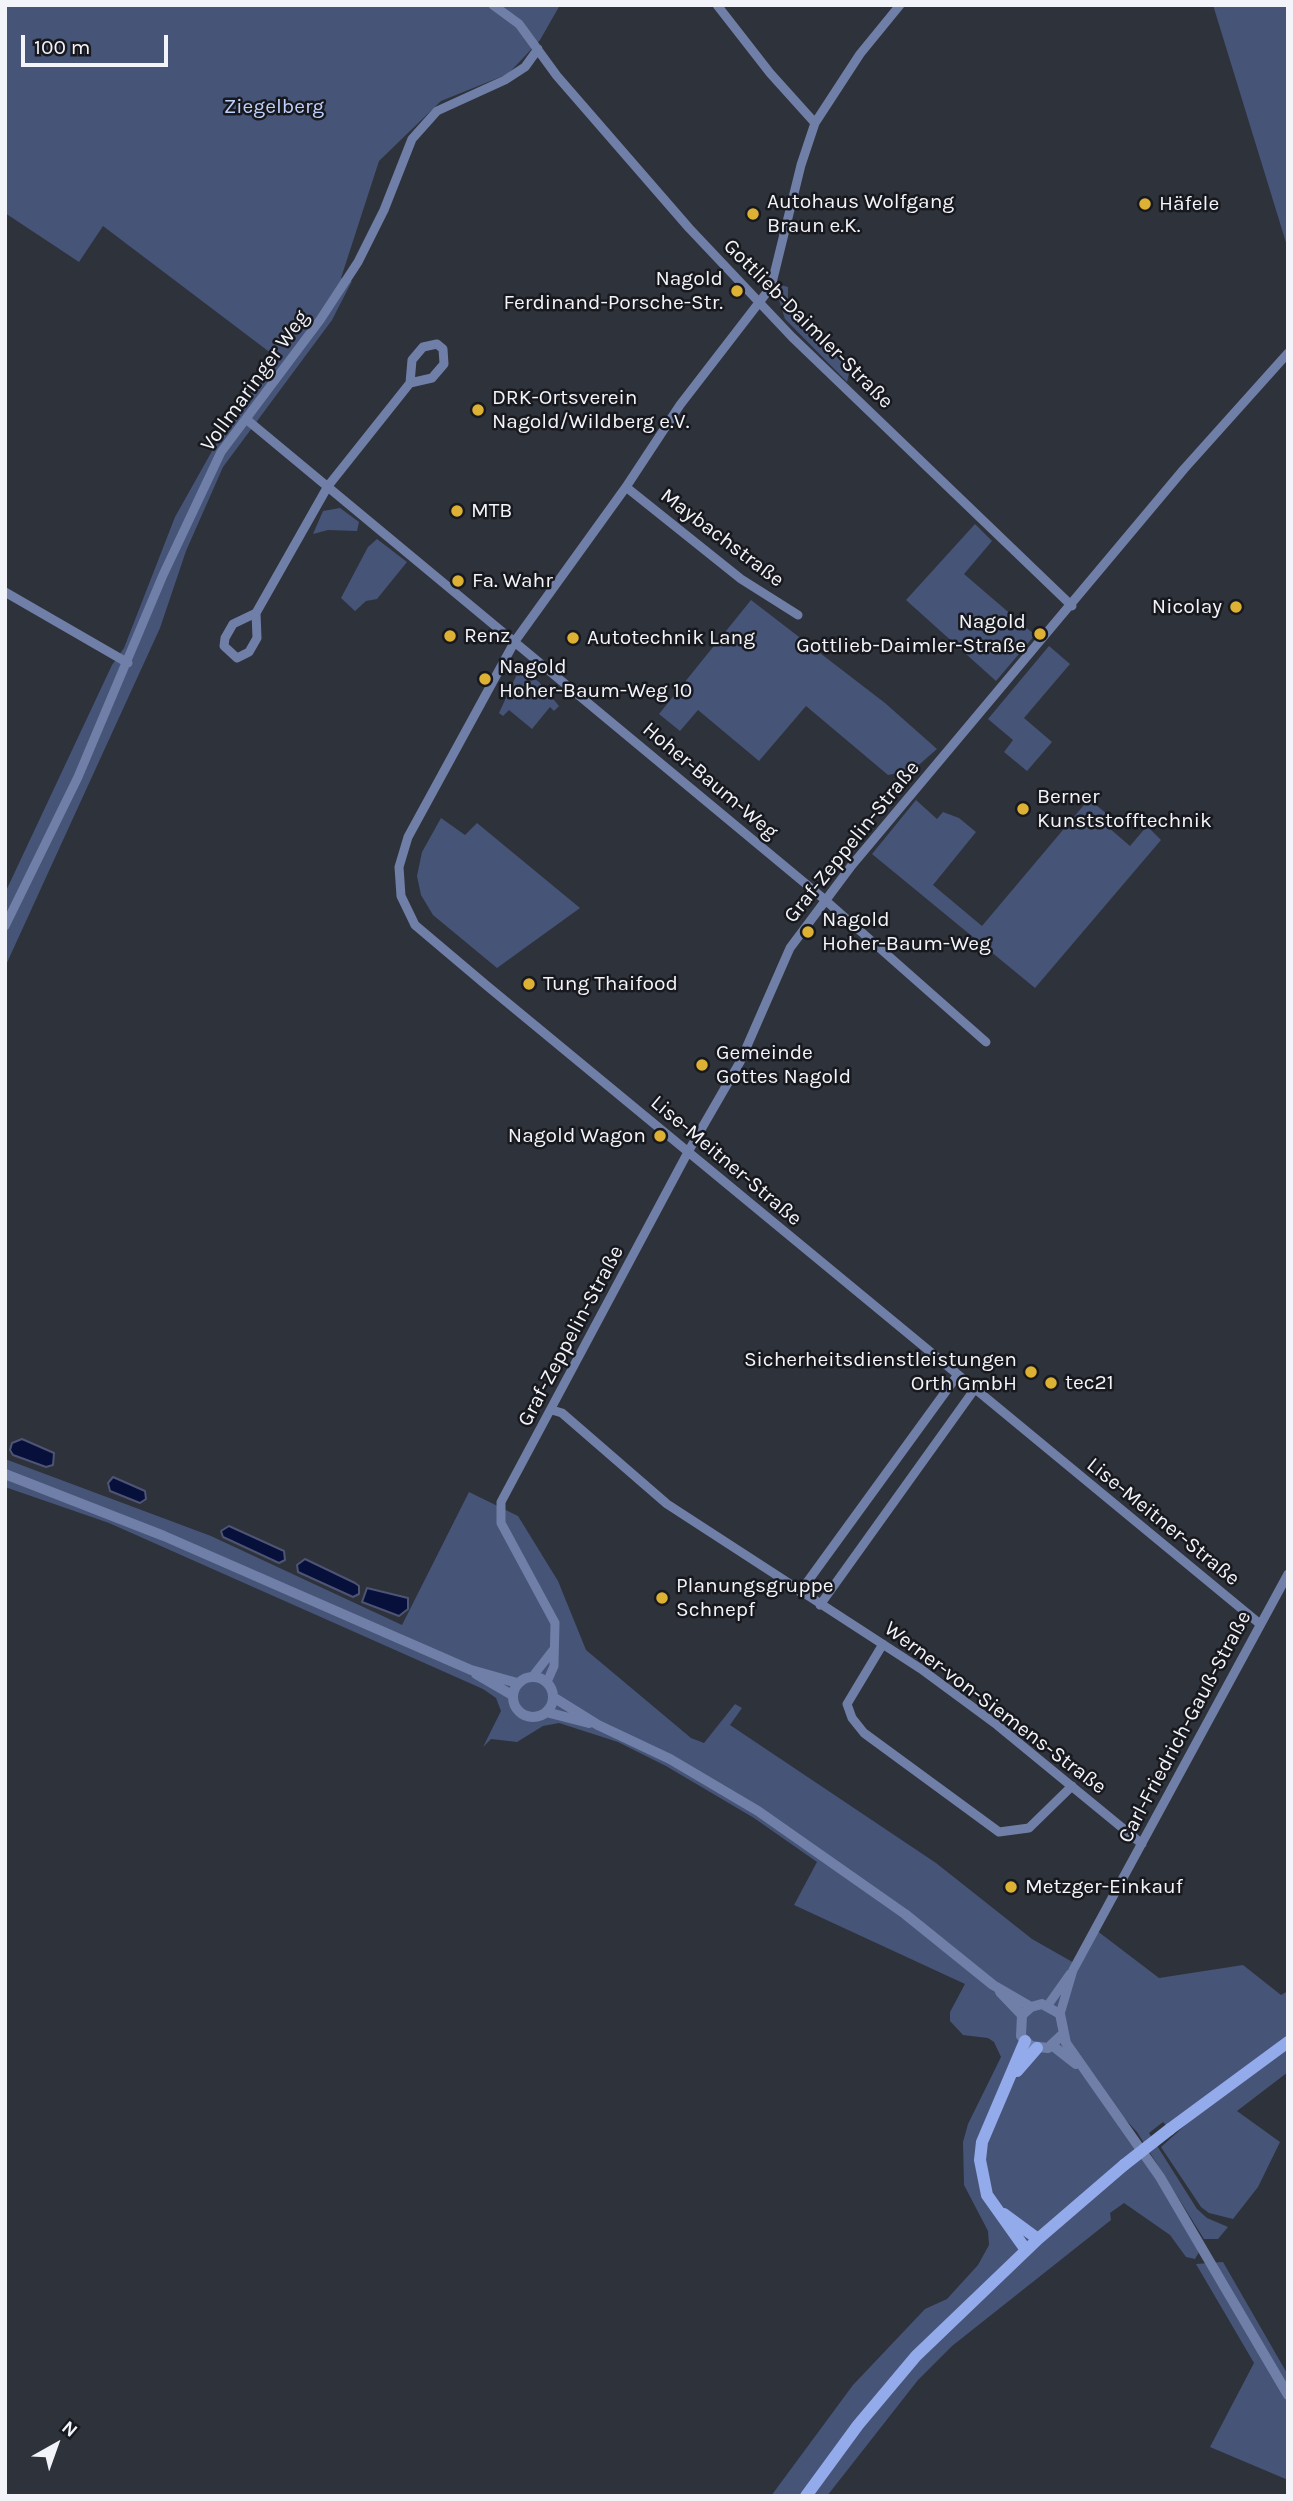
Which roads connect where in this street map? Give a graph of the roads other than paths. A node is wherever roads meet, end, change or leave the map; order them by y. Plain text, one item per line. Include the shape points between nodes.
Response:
1 (493, 5) edge
2 (717, 5) edge
3 (900, 5) edge
4 (538, 49) junction
5 (815, 123) junction
6 (759, 302) junction
7 (1288, 353) edge
8 (410, 383) junction
9 (246, 419) junction
10 (328, 486) junction
11 (626, 487) junction
12 (5, 592) edge
13 (1072, 606) junction
14 (256, 613) junction
15 (798, 615) dead end
16 (515, 641) junction
17 (128, 663) junction
18 (824, 899) junction
19 (5, 926) edge
20 (986, 1042) dead end
21 (688, 1152) junction
22 (957, 1376) junction
23 (974, 1390) junction
24 (552, 1410) junction
25 (5, 1474) edge
26 (1288, 1574) edge
27 (800, 1592) junction
28 (820, 1605) junction
29 (1261, 1624) junction
30 (883, 1644) junction
31 (555, 1648) junction
32 (471, 1670) junction
33 (533, 1676) junction
34 (547, 1682) junction
35 (517, 1683) junction
36 (512, 1695) junction
37 (553, 1697) junction
38 (547, 1712) junction
39 (598, 1725) junction
40 (1072, 1786) junction
41 (1142, 1843) junction
42 (1073, 1970) junction
43 (993, 1985) junction
44 (1048, 2005) junction
45 (1031, 2007) junction
46 (1060, 2014) junction
47 (1022, 2015) junction
48 (1062, 2035) junction
49 (1025, 2042) junction
50 (1288, 2042) edge
51 (1053, 2046) junction
52 (1037, 2049) junction
53 (1084, 2070) junction
54 (1012, 2076) junction
55 (993, 2204) junction
56 (1038, 2239) junction
57 (1026, 2250) junction
58 (1288, 2395) edge
59 (806, 2496) edge

1 - 4 street via 519,24
2 - 5 street
3 - 5 street, Lise-Meitner-Straße via 860,54
4 - 6 street, Gottlieb-Daimler-Straße via 605,132
4 - 9 street, Vollmaringer Weg via 526,67 505,80 437,111 411,139 358,262
5 - 6 street, Lise-Meitner-Straße via 771,287
6 - 11 street, Lise-Meitner-Straße via 680,405
6 - 13 street, Gottlieb-Daimler-Straße
7 - 13 street, Graf-Zeppelin-Straße via 1181,472
8 - 8 street via 432,378 444,364 443,348 423,346 412,360
8 - 10 street
9 - 10 street, Hoher-Baum-Weg
9 - 17 street, Vollmaringer Weg via 221,452
10 - 14 street
10 - 16 street, Hoher-Baum-Weg
11 - 15 street, Maybachstraße via 741,579
11 - 16 street, Lise-Meitner-Straße
12 - 17 street
13 - 18 street, Graf-Zeppelin-Straße
14 - 14 street via 257,638 249,652 237,658 224,646 225,638 233,624
16 - 18 street, Hoher-Baum-Weg
16 - 21 street, Lise-Meitner-Straße via 408,837 399,867 401,896 415,925
17 - 19 street, Vollmaringer Weg
18 - 20 street, Hoher-Baum-Weg
18 - 21 street, Graf-Zeppelin-Straße via 790,948 740,1062
21 - 22 street, Lise-Meitner-Straße
21 - 24 street, Graf-Zeppelin-Straße
22 - 23 street, Lise-Meitner-Straße
22 - 27 street
23 - 28 street
23 - 29 street, Lise-Meitner-Straße
24 - 27 street, Werner-von-Siemens-Straße via 562,1413 667,1504
24 - 31 street, Graf-Zeppelin-Straße via 499,1512 507,1537 551,1611 557,1633
25 - 32 street via 164,1536
26 - 29 street, Carl-Friedrich-Gauß-Straße
27 - 28 street, Werner-von-Siemens-Straße
28 - 30 street, Werner-von-Siemens-Straße
29 - 41 street, Carl-Friedrich-Gauß-Straße
30 - 40 street, Werner-von-Siemens-Straße via 997,1725
30 - 40 street via 847,1704 864,1733 999,1832 1029,1828
31 - 33 street
31 - 34 street, Graf-Zeppelin-Straße
32 - 35 street
32 - 36 street
33 - 34 street
33 - 35 street
34 - 37 street
35 - 36 street
36 - 38 street via 516,1708 526,1716
37 - 38 street
37 - 39 street
38 - 39 street
39 - 43 street via 670,1759 758,1811 905,1914
40 - 41 street, Werner-von-Siemens-Straße
41 - 42 street, Carl-Friedrich-Gauß-Straße
42 - 44 street, Carl-Friedrich-Gauß-Straße
42 - 46 street, Carl-Friedrich-Gauß-Straße
43 - 45 street
43 - 47 street
44 - 45 street
44 - 46 street
45 - 47 street
46 - 48 street
47 - 49 street via 1019,2029
48 - 51 street
48 - 53 street
49 - 52 street
49 - 54 main road
50 - 56 main road, bridge via 1124,2165
51 - 52 street
51 - 53 street
52 - 54 main road
53 - 58 street via 1160,2177
54 - 55 main road via 982,2142 981,2177
55 - 56 main road
55 - 57 main road
56 - 57 main road
57 - 59 main road via 916,2357

